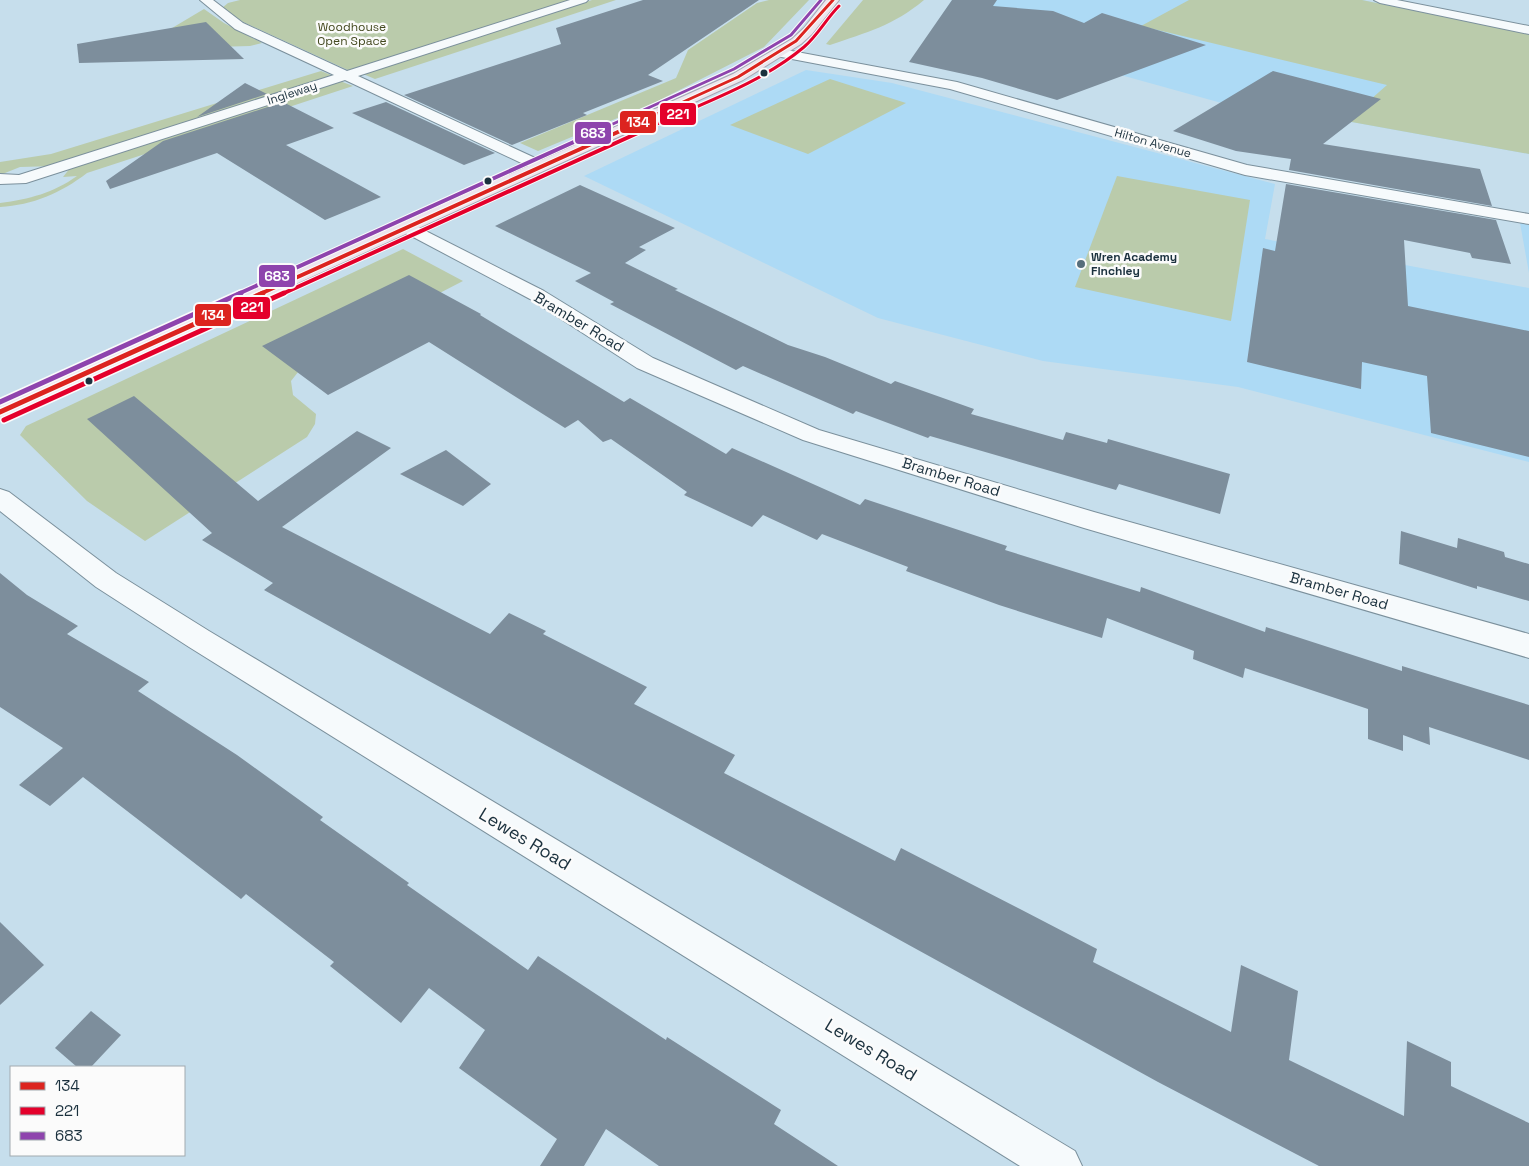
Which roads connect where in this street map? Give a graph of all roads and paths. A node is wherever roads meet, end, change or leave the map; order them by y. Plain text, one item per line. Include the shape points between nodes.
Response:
1 (582, 0) edge
2 (833, 0) edge
3 (1380, 0) edge
4 (228, 2) dead end
5 (209, 3) edge
6 (1529, 30) edge
7 (781, 53) junction
8 (346, 76) junction
9 (540, 166) junction
10 (0, 179) edge
11 (1529, 219) edge
12 (406, 226) junction
13 (0, 412) edge
14 (0, 498) edge
15 (1529, 646) edge
16 (1060, 1166) edge

1 - 8 street, Ingleway
2 - 7 main road via 822,9 805,34
3 - 6 street
4 - 5 street
5 - 8 street via 239,26
7 - 9 main road via 738,77
7 - 11 street, Hilton Avenue via 952,86 1245,170
8 - 9 street
8 - 10 street, Ingleway via 20,180
9 - 12 main road
12 - 13 main road
12 - 15 street, Bramber Road via 537,295 645,363 811,434 1093,520
14 - 16 street, Lewes Road via 106,580 199,639

